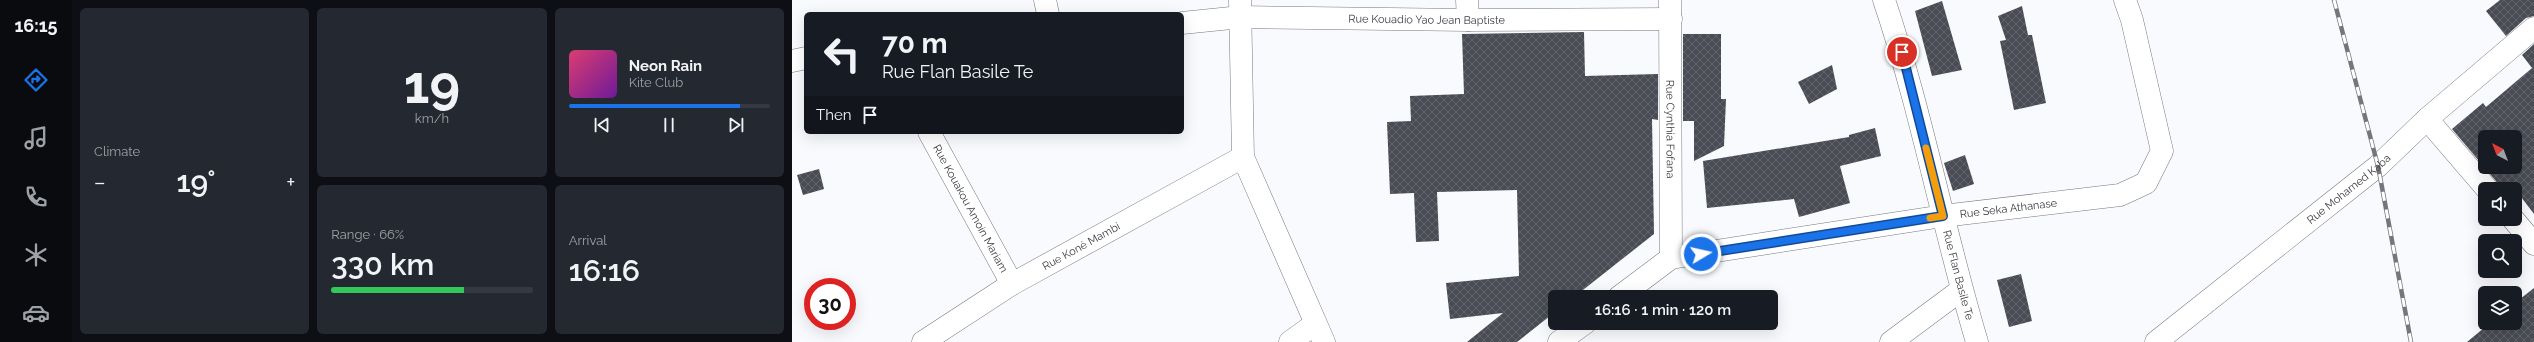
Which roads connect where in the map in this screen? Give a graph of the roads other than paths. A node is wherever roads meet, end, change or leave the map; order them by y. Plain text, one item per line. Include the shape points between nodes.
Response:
1 (1045, 0) edge
2 (1884, 0) edge
3 (2125, 0) edge
4 (1240, 9) edge
5 (1468, 10) edge
6 (1670, 10) edge
7 (1048, 12) edge
8 (1184, 22) edge
9 (2534, 28) edge
10 (804, 58) edge
11 (792, 61) edge
12 (2427, 119) junction
13 (930, 134) edge
14 (1243, 157) junction
15 (2481, 182) edge
16 (1943, 216) junction
17 (2519, 226) edge
18 (2534, 244) edge
19 (1671, 258) junction
20 (1012, 284) junction
21 (1628, 290) edge
22 (1961, 290) junction
23 (1575, 330) edge
24 (1320, 333) edge
25 (923, 342) edge
26 (1290, 342) edge
27 (1559, 342) edge
28 (1891, 342) edge
29 (1977, 342) edge
30 (2156, 342) edge

1 - 7 street
2 - 16 street, Rue Flan Basile Te via 1902,52
3 - 16 street, Rue Seka Athanase via 2132,20 2162,151 2146,183 2120,195
4 - 5 street, Rue Kouadio Yao Jean Baptiste
4 - 8 street, Rue Kouadio Yao Jean Baptiste
4 - 14 street
5 - 6 street, Rue Kouadio Yao Jean Baptiste
6 - 19 street, Rue Cynthia Fofana
9 - 12 street, Rue Mohamed Kaba
10 - 11 street
12 - 15 street
12 - 30 street, Rue Mohamed Kaba via 2378,166
13 - 20 street, Rue Kouakou Amoin Mariam
14 - 20 street, Rue Koné Mambi
14 - 24 street
16 - 19 street, Rue Seka Athanase
16 - 22 street, Rue Flan Basile Te
17 - 18 street
19 - 21 street, Rue Seka Athanase
20 - 25 street, Rue Koné Mambi
22 - 28 street
22 - 29 street, Rue Flan Basile Te
23 - 27 street
24 - 26 street

